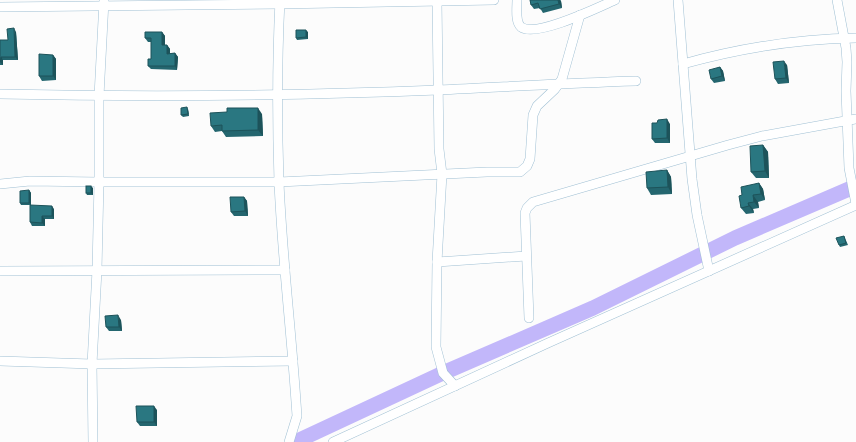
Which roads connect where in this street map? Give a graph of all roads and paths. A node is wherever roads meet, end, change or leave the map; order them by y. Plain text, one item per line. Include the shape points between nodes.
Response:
1 (454, 0) edge
2 (494, 0) edge
3 (518, 0) edge
4 (615, 0) edge
5 (678, 0) edge
6 (837, 0) edge
7 (280, 2) edge
8 (437, 2) junction
9 (104, 3) edge
10 (0, 7) edge
11 (580, 15) junction
12 (845, 38) junction
13 (856, 38) edge
14 (683, 64) junction
15 (636, 80) dead end
16 (559, 84) junction
17 (438, 90) junction
18 (0, 94) edge
19 (278, 94) junction
20 (99, 96) junction
21 (852, 120) edge
22 (690, 156) junction
23 (442, 174) junction
24 (99, 182) junction
25 (279, 182) junction
26 (0, 184) edge
27 (856, 205) edge
28 (526, 256) junction
29 (437, 262) junction
30 (97, 270) junction
31 (285, 270) junction
32 (0, 271) edge
33 (709, 271) junction
34 (529, 318) dead end
35 (0, 361) edge
36 (293, 361) junction
37 (92, 364) junction
38 (455, 386) junction
39 (92, 442) edge
40 (289, 442) edge
41 (333, 442) edge

1 - 2 street
1 - 8 street
3 - 11 street via 518,22 524,28 550,26
4 - 11 street
5 - 14 street
6 - 12 street
7 - 8 street
7 - 9 street
7 - 19 street
8 - 17 street
9 - 10 street
9 - 20 street
11 - 16 street
12 - 13 street
12 - 14 street via 773,44
12 - 21 street via 848,62 846,91
14 - 22 street
15 - 16 street
16 - 17 street
16 - 23 street via 540,102 531,119 530,159 525,169 520,172
17 - 19 street
17 - 23 street
18 - 20 street
19 - 20 street
19 - 25 street
20 - 24 street
21 - 22 street via 762,136
21 - 27 street via 850,168
22 - 28 street via 533,202 525,213
22 - 33 street via 694,197
23 - 25 street
23 - 29 street
24 - 25 street
24 - 26 street via 30,181
24 - 30 street
25 - 31 street
27 - 33 street
28 - 29 street
28 - 34 street
29 - 38 street via 436,347 443,372
30 - 31 street
30 - 32 street
30 - 37 street
31 - 36 street
33 - 38 street
35 - 37 street
36 - 37 street
36 - 40 street via 297,416
37 - 39 street
38 - 41 street

